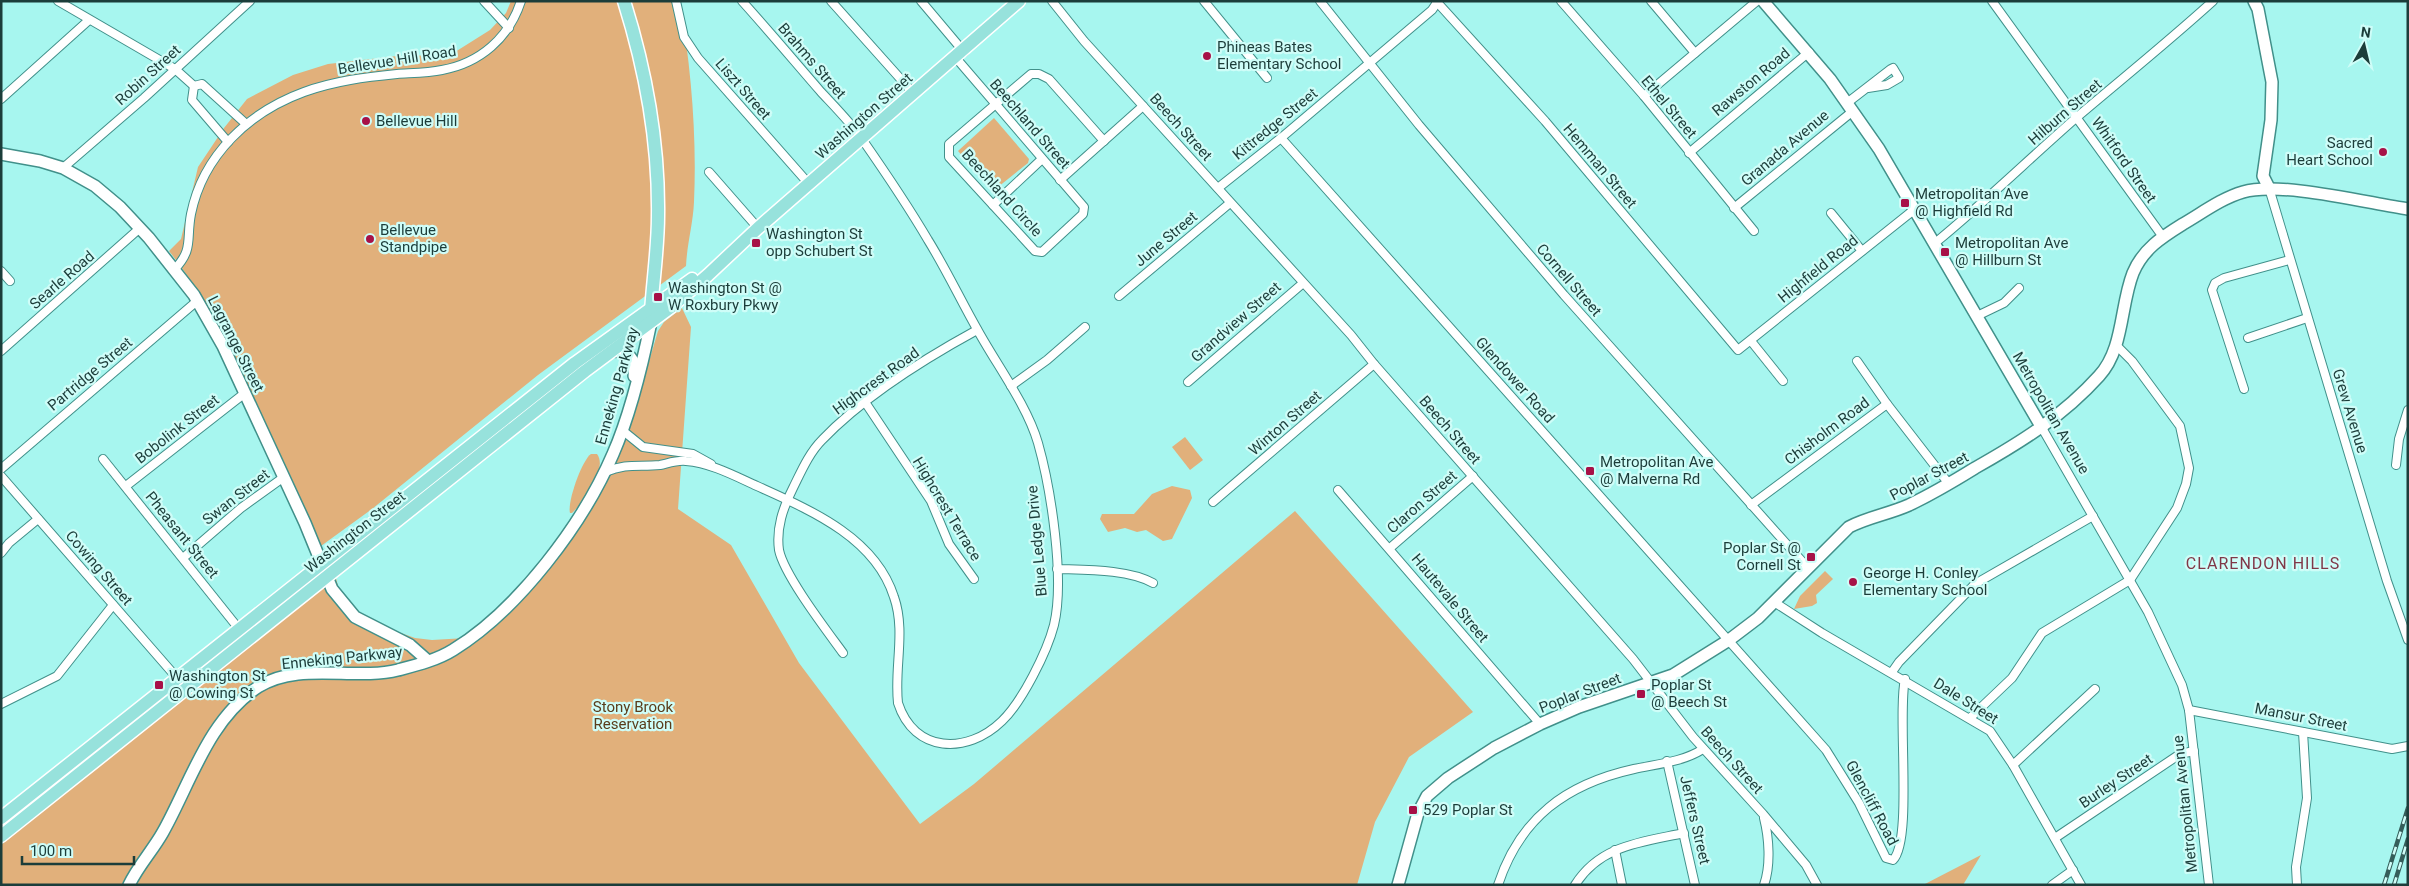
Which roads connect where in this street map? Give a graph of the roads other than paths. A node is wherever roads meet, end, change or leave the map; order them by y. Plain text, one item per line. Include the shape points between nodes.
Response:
1 (58, 1) edge
2 (484, 1) edge
3 (521, 1) edge
4 (624, 1) edge
5 (676, 1) edge
6 (742, 1) edge
7 (831, 1) edge
8 (921, 1) edge
9 (1019, 1) edge
10 (1052, 1) edge
11 (1204, 1) edge
12 (1320, 1) edge
13 (1561, 1) edge
14 (1651, 1) edge
15 (1757, 1) edge
16 (1763, 1) edge
17 (1992, 1) edge
18 (2213, 1) edge
19 (2254, 1) edge
20 (1437, 2) edge
21 (245, 3) edge
22 (89, 20) junction
23 (508, 28) junction
24 (1809, 52) junction
25 (1695, 53) junction
26 (960, 55) junction
27 (1370, 63) junction
28 (174, 69) junction
29 (1267, 78) dead end
30 (194, 86) junction
31 (1868, 88) dead end
32 (914, 94) junction
33 (1644, 96) junction
34 (1, 99) edge
35 (995, 104) junction
36 (1143, 106) junction
37 (1850, 107) junction
38 (2077, 118) junction
39 (245, 123) junction
40 (862, 138) junction
41 (1281, 138) junction
42 (1104, 141) junction
43 (228, 142) junction
44 (1689, 153) junction
45 (1, 154) edge
46 (1042, 159) junction
47 (63, 168) junction
48 (709, 172) dead end
49 (1060, 180) junction
50 (809, 184) junction
51 (1218, 188) junction
52 (2269, 188) junction
53 (1230, 203) junction
54 (993, 205) junction
55 (1084, 208) joint
56 (1734, 208) junction
57 (1915, 209) junction
58 (2408, 209) edge
59 (1831, 213) dead end
60 (140, 228) junction
61 (758, 228) junction
62 (1754, 231) dead end
63 (2163, 237) junction
64 (1935, 243) junction
65 (1862, 251) junction
66 (730, 255) junction
67 (2289, 260) junction
68 (174, 270) junction
69 (1, 271) edge
70 (10, 281) dead end
71 (1302, 284) junction
72 (2019, 288) dead end
73 (1118, 296) dead end
74 (197, 301) junction
75 (652, 307) junction
76 (1977, 316) junction
77 (2307, 318) junction
78 (651, 322) junction
79 (1085, 328) dead end
80 (977, 330) junction
81 (2248, 338) dead end
82 (1751, 341) junction
83 (2116, 345) junction
84 (1738, 350) joint
85 (1, 351) edge
86 (612, 351) junction
87 (1857, 361) dead end
88 (1374, 364) junction
89 (1783, 381) dead end
90 (1188, 382) dead end
91 (1011, 386) junction
92 (2244, 389) dead end
93 (245, 393) junction
94 (865, 402) junction
95 (1887, 404) junction
96 (2408, 410) edge
97 (627, 414) junction
98 (2042, 428) junction
99 (622, 430) junction
100 (103, 459) dead end
101 (2396, 465) dead end
102 (714, 467) junction
103 (1, 469) edge
104 (605, 472) junction
105 (1, 476) edge
106 (1473, 476) junction
107 (284, 477) junction
108 (1949, 484) junction
109 (126, 486) junction
110 (1338, 490) dead end
111 (787, 500) junction
112 (1213, 502) dead end
113 (1752, 505) junction
114 (2093, 516) junction
115 (38, 519) junction
116 (1390, 548) junction
117 (1, 553) edge
118 (183, 558) junction
119 (322, 562) junction
120 (1808, 568) junction
121 (1057, 569) junction
122 (326, 578) junction
123 (974, 579) dead end
124 (2130, 580) junction
125 (1153, 583) dead end
126 (1774, 602) junction
127 (113, 605) junction
128 (239, 629) junction
129 (2408, 639) edge
130 (1729, 640) junction
131 (843, 653) dead end
132 (427, 660) junction
133 (1892, 672) junction
134 (177, 678) junction
135 (1905, 679) junction
136 (1651, 683) junction
137 (2095, 689) dead end
138 (1, 704) edge
139 (2189, 710) junction
140 (1970, 718) junction
141 (1540, 724) junction
142 (2303, 732) junction
143 (2408, 746) edge
144 (1703, 749) junction
145 (2194, 751) junction
146 (1668, 762) junction
147 (2013, 765) junction
148 (1763, 814) junction
149 (1, 818) edge
150 (1684, 833) junction
151 (1, 836) edge
152 (2055, 838) junction
153 (1615, 850) junction
154 (2073, 870) junction
155 (129, 885) edge
156 (1398, 885) edge
157 (1498, 885) edge
158 (1575, 885) edge
159 (1622, 885) edge
160 (1695, 885) edge
161 (1764, 885) edge
162 (1817, 885) edge
163 (2052, 885) edge
164 (2081, 885) edge
165 (2209, 885) edge
166 (2297, 885) edge

1 - 22 street
2 - 23 street
3 - 23 street, Bellevue Hill Road
4 - 75 main road via 644,74 656,162 658,217
5 - 50 street, Liszt Street via 684,37 698,58
6 - 40 street, Brahms Street
7 - 32 street
8 - 26 street, Beechland Street
9 - 26 main road, Washington Street
10 - 36 street, Beech Street
11 - 29 street
12 - 27 street, Cornell Street
13 - 33 street, Ethel Street
14 - 25 street
15 - 25 street
16 - 24 street, Metropolitan Avenue
17 - 38 street, Whitford Street
18 - 38 street, Hilburn Street
19 - 52 street via 2272,82 2271,120 2263,176
20 - 27 street, Kittredge Street via 1432,10
20 - 84 street, Hemman Street via 1538,114
21 - 28 street, Robin Street
22 - 28 street
22 - 34 street
23 - 39 street, Bellevue Hill Road via 491,48 456,67 351,80 304,92
24 - 37 street, Metropolitan Avenue
24 - 44 street, Rawston Road
25 - 33 street
26 - 32 main road, Washington Street
26 - 35 street, Beechland Street
27 - 41 street, Kittredge Street
27 - 113 street, Cornell Street via 1564,295
28 - 30 street
28 - 47 street, Robin Street
30 - 39 street via 202,84
30 - 43 street via 192,100
31 - 37 street, Granada Avenue
32 - 40 main road, Washington Street
33 - 44 street, Ethel Street
35 - 42 street, Beechland Circle via 1031,74 1045,75
35 - 46 street, Beechland Street
35 - 54 street, Beechland Circle via 949,144 949,157
36 - 42 street
36 - 51 street, Beech Street
37 - 56 street, Granada Avenue
37 - 57 street, Metropolitan Avenue
38 - 63 street, Whitford Street
38 - 64 street, Hilburn Street
39 - 43 street, Bellevue Hill Road
40 - 50 main road, Washington Street
40 - 80 street, Blue Ledge Drive via 928,240
41 - 51 street, Kittredge Street
41 - 130 street, Glendower Road
42 - 49 street
43 - 68 street, Bellevue Hill Road via 206,171 196,193 186,257
44 - 56 street, Ethel Street
45 - 47 street, Lagrange Street
46 - 49 street, Beechland Street
46 - 54 street
47 - 60 street, Lagrange Street via 95,186
48 - 61 street
49 - 55 street, Beechland Street
50 - 61 main road, Washington Street
51 - 53 street, Beech Street
52 - 58 street, Poplar Street
52 - 63 street, Poplar Street via 2233,196
52 - 67 street, Grew Avenue
53 - 71 street, Beech Street
53 - 73 street, June Street
54 - 55 street, Beechland Circle via 1035,251 1042,252 1083,214
56 - 62 street, Ethel Street
57 - 64 street, Metropolitan Avenue
57 - 65 street, Highfield Road
59 - 65 street
60 - 68 street, Lagrange Street
60 - 85 street, Searle Road
61 - 66 main road, Washington Street
63 - 83 street, Poplar Street via 2149,248 2134,273
64 - 76 street, Metropolitan Avenue
65 - 82 street, Highfield Road
66 - 75 main road, Washington Street
66 - 78 main road, Washington Street via 683,301
67 - 77 street, Grew Avenue
67 - 92 street via 2224,278 2215,283 2212,290
68 - 74 street, Lagrange Street
69 - 70 street
71 - 88 street, Beech Street
71 - 90 street, Grandview Street
72 - 76 street via 2004,303
74 - 93 street, Lagrange Street
74 - 103 street, Partridge Street
75 - 78 main road
75 - 119 main road, Washington Street via 575,363
76 - 98 street, Metropolitan Avenue
77 - 81 street
77 - 129 street, Grew Avenue via 2387,581
78 - 86 main road, Washington Street
78 - 97 street, Enneking Parkway
79 - 91 street
80 - 91 street, Blue Ledge Drive
80 - 94 street, Highcrest Road via 944,348
82 - 84 street, Highfield Road
82 - 89 street
83 - 98 street, Poplar Street via 2099,376
83 - 124 street via 2132,361 2180,426 2188,458 2186,484 2177,508
86 - 97 street via 627,353 635,366
86 - 122 main road, Washington Street
87 - 95 street
88 - 106 street, Beech Street
88 - 112 street, Winton Street
91 - 121 street, Blue Ledge Drive via 1037,441 1052,513
93 - 107 street, Lagrange Street
93 - 109 street, Bobolink Street
94 - 111 street, Highcrest Road via 821,441
94 - 123 street, Highcrest Terrace via 931,502 948,544
95 - 108 street, Chisholm Road
95 - 113 street, Chisholm Road
96 - 101 street via 2399,439
97 - 99 street, Enneking Parkway
98 - 108 street, Poplar Street
98 - 114 street, Metropolitan Avenue
99 - 102 street, Blue Ledge Drive via 643,447 693,454
99 - 104 street, Enneking Parkway
100 - 109 street, Pheasant Street
102 - 104 street, Blue Ledge Drive via 680,461 627,465
102 - 111 street, Blue Ledge Drive
104 - 132 street, Enneking Parkway via 559,546 511,602 480,632 452,651
105 - 115 street, Cowing Street
106 - 116 street, Claron Street
106 - 136 street, Beech Street
107 - 118 street, Swan Street via 241,508
107 - 119 street, Lagrange Street
108 - 120 street, Poplar Street via 1910,505 1859,521
109 - 118 street, Pheasant Street
110 - 116 street, Hautevale Street
111 - 121 street, Blue Ledge Drive via 841,530 863,549 888,583 899,626 898,703 909,726 930,741 956,744 972,740 988,732 1014,707 1050,638 1057,604
111 - 131 street, Highcrest Road via 778,530 779,552 786,568
113 - 120 street, Cornell Street
114 - 124 street, Metropolitan Avenue
114 - 133 street via 1974,584
115 - 117 street
115 - 127 street, Cowing Street
116 - 141 street, Hautevale Street
118 - 128 street, Pheasant Street
119 - 122 street, Lagrange Street
119 - 128 main road, Washington Street
120 - 126 street, Poplar Street
121 - 125 street via 1131,575
122 - 132 street, Lagrange Street via 339,600 355,617 410,645
122 - 151 main road, Washington Street
124 - 139 street, Metropolitan Avenue via 2170,655
124 - 140 street via 2042,633 2012,678
126 - 130 street, Poplar Street
126 - 133 street, Dale Street
127 - 134 street, Cowing Street
127 - 138 street via 57,676
128 - 134 main road, Washington Street
130 - 135 street, Glencliff Road via 1826,750 1859,803 1886,858 1893,860 1900,848
130 - 136 street, Poplar Street via 1673,674
132 - 155 street, Enneking Parkway via 396,670 292,676 260,686 244,698 213,735 157,844
133 - 135 street, Dale Street
134 - 149 main road, Washington Street
135 - 140 street, Dale Street
136 - 141 street, Poplar Street
136 - 144 street, Beech Street
137 - 147 street
139 - 142 street, Mansur Street
139 - 145 street, Metropolitan Avenue
140 - 147 street, Dale Street via 1995,735
141 - 156 street, Poplar Street via 1494,748 1427,796 1418,814
142 - 143 street, Mansur Street via 2392,749
142 - 166 street via 2307,798 2296,867
144 - 146 street
144 - 148 street, Beech Street
145 - 152 street, Burley Street via 2180,754
145 - 165 street, Metropolitan Avenue
146 - 150 street, Jeffers Street
146 - 157 street via 1614,774 1557,800 1538,815 1519,838
147 - 152 street, Dale Street
148 - 161 street via 1768,835
148 - 162 street, Beech Street via 1806,865
150 - 153 street
150 - 160 street, Jeffers Street
152 - 154 street, Dale Street
153 - 158 street via 1585,870
153 - 159 street
154 - 163 street
154 - 164 street, Dale Street

